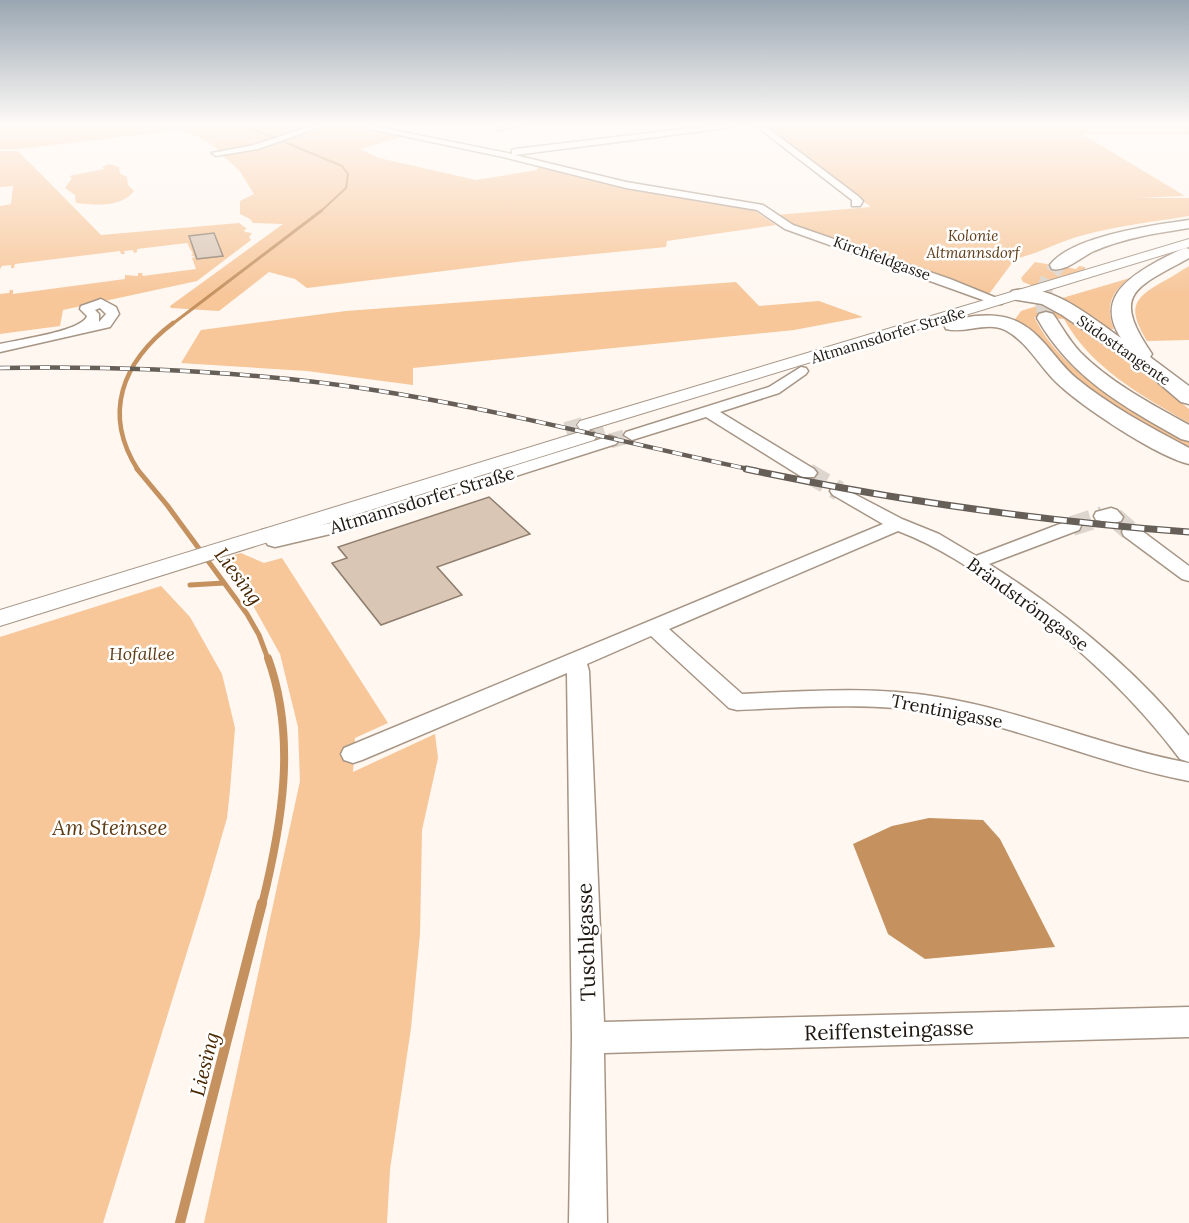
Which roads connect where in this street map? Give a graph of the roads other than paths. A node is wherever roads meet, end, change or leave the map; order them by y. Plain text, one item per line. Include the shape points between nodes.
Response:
1 (619, 183) edge
2 (835, 183) edge
3 (856, 204) dead end
4 (1189, 224) edge
5 (1188, 249) edge
6 (1058, 265) tunnel mouth
7 (1018, 295) junction
8 (998, 301) junction
9 (1048, 306) junction
10 (953, 325) junction
11 (71, 333) dead end
12 (0, 348) edge
13 (1153, 368) junction
14 (801, 371) junction
15 (1189, 397) edge
16 (708, 411) junction
17 (580, 431) junction
18 (1189, 434) edge
19 (610, 435) joint
20 (632, 435) tunnel mouth
21 (1189, 457) edge
22 (808, 473) tunnel mouth
23 (839, 491) tunnel mouth
24 (898, 524) junction
25 (1072, 526) tunnel mouth
26 (1131, 532) tunnel mouth
27 (238, 537) junction
28 (272, 538) junction
29 (160, 563) junction
30 (974, 563) junction
31 (1189, 575) edge
32 (0, 602) edge
33 (0, 618) edge
34 (655, 628) junction
35 (575, 661) junction
36 (1189, 753) edge
37 (353, 754) dead end
38 (1189, 772) edge
39 (1189, 1022) edge
40 (588, 1038) junction
41 (588, 1223) edge

1 - 8 street, Kirchfeldgasse via 766,209 787,226
2 - 3 street via 858,201
4 - 6 highway via 1113,238
5 - 7 main road, Altmannsdorfer Straße
5 - 9 main road, Altmannsdorfer Straße
5 - 13 highway via 1137,281 1120,303 1119,317 1127,334
7 - 8 main road, Altmannsdorfer Straße
7 - 9 highway
8 - 17 main road, Altmannsdorfer Straße
9 - 10 main road, Altmannsdorfer Straße
9 - 13 highway, Südosttangente
9 - 18 highway, Südosttangente via 1064,345 1091,371
10 - 14 main road, Altmannsdorfer Straße
10 - 21 highway via 988,321 1014,327 1051,367 1084,394
11 - 12 street
13 - 15 highway, Südosttangente
14 - 16 street, Altmannsdorfer Straße via 774,390
14 - 19 main road, Altmannsdorfer Straße
16 - 20 street, Altmannsdorfer Straße
16 - 22 street
17 - 27 main road, Altmannsdorfer Straße
17 - 28 main road, Altmannsdorfer Straße
19 - 28 street, Altmannsdorfer Straße via 336,527
23 - 24 street, Brändströmgasse
24 - 30 street, Brändströmgasse
24 - 34 street
25 - 30 street
26 - 31 street
27 - 28 main road, Altmannsdorfer Straße
27 - 29 main road
29 - 32 main road
29 - 33 main road
30 - 36 street, Brändströmgasse via 1105,661
34 - 35 street
34 - 38 street, Trentinigasse via 737,702 843,698 939,705
35 - 37 street
35 - 40 street, Tuschlgasse
39 - 40 street, Reiffensteingasse
40 - 41 street, Tuschlgasse

